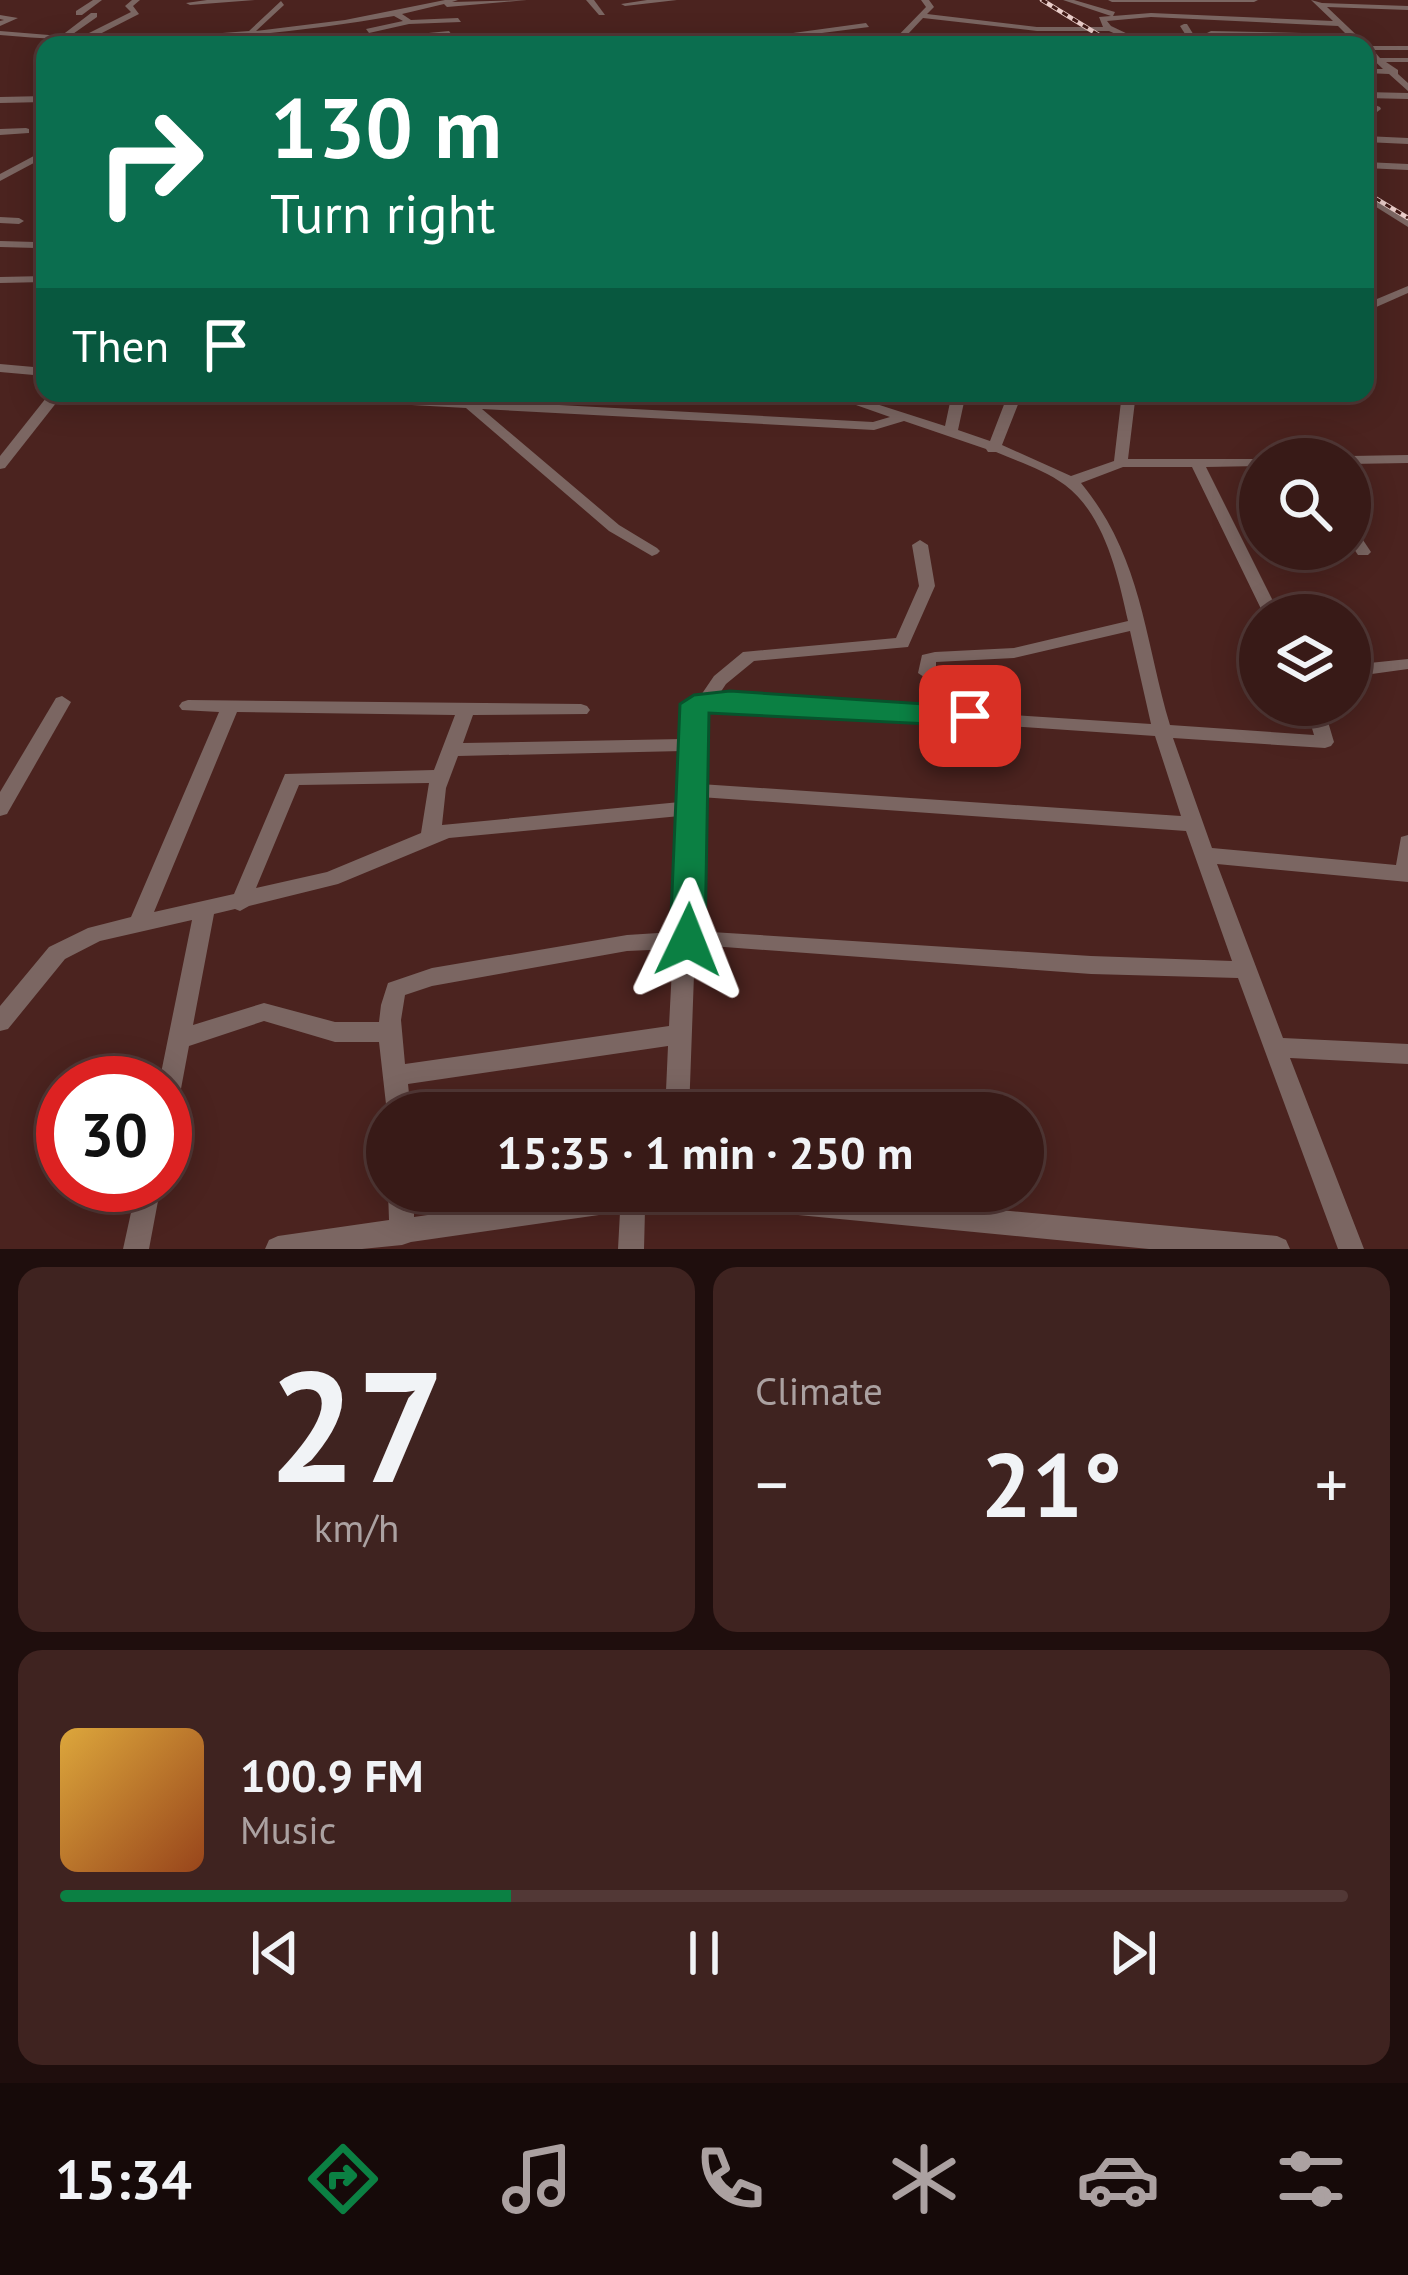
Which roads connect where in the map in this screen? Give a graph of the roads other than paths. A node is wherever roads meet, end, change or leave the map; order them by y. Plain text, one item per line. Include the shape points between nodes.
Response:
1 (98, 0) edge
2 (136, 0) edge
3 (251, 0) edge
4 (454, 0) edge
5 (524, 0) edge
6 (590, 0) edge
7 (673, 0) edge
8 (941, 0) edge
9 (1067, 0) edge
10 (1112, 0) edge
11 (1210, 0) edge
12 (1254, 0) edge
13 (189, 1) edge
14 (1142, 1) edge
15 (281, 3) edge
16 (1318, 3) edge
17 (625, 4) dead end
18 (423, 5) edge
19 (926, 8) edge
20 (1408, 8) edge
21 (80, 13) dead end
22 (396, 13) junction
23 (602, 13) dead end
24 (94, 15) dead end
25 (1120, 16) junction
26 (1162, 16) junction
27 (458, 20) dead end
28 (1202, 20) junction
29 (1228, 20) junction
30 (441, 21) junction
31 (409, 22) junction
32 (1184, 22) junction
33 (1250, 22) junction
34 (0, 24) edge
35 (1342, 24) junction
36 (866, 25) dead end
37 (1132, 26) dead end
38 (1110, 29) junction
39 (253, 30) junction
40 (369, 32) dead end
41 (449, 33) junction
42 (1210, 33) junction
43 (213, 34) junction
44 (1036, 34) junction
45 (1273, 34) junction
46 (23, 35) junction
47 (68, 36) edge
48 (89, 36) edge
49 (169, 36) edge
50 (401, 36) dead end
51 (451, 36) edge
52 (777, 36) edge
53 (904, 36) joint
54 (1043, 36) edge
55 (1126, 36) edge
56 (1191, 36) edge
57 (1220, 36) edge
58 (1356, 36) joint
59 (36, 37) edge
60 (0, 44) edge
61 (1374, 48) edge
62 (1408, 48) edge
63 (1374, 53) edge
64 (1374, 60) edge
65 (1383, 60) junction
66 (1408, 61) edge
67 (1374, 71) edge
68 (1394, 72) junction
69 (1408, 72) edge
70 (1374, 84) edge
71 (1406, 89) edge
72 (1374, 97) edge
73 (36, 99) edge
74 (0, 100) edge
75 (1374, 106) edge
76 (1377, 109) dead end
77 (26, 131) dead end
78 (0, 132) edge
79 (1374, 140) edge
80 (1408, 141) edge
81 (36, 158) edge
82 (1374, 165) edge
83 (1408, 167) edge
84 (2, 177) edge
85 (1374, 201) edge
86 (0, 220) edge
87 (19, 220) dead end
88 (1408, 224) edge
89 (0, 244) edge
90 (36, 245) dead end
91 (36, 279) edge
92 (0, 280) edge
93 (1408, 290) edge
94 (1374, 304) edge
95 (0, 368) edge
96 (36, 371) edge
97 (51, 402) edge
98 (415, 402) edge
99 (526, 402) edge
100 (550, 402) edge
101 (857, 402) edge
102 (957, 402) edge
103 (1012, 402) edge
104 (1128, 402) edge
105 (471, 407) junction
106 (522, 410) junction
107 (545, 411) junction
108 (901, 417) junction
109 (950, 434) junction
110 (993, 448) junction
111 (1408, 459) edge
112 (1371, 460) edge
113 (1121, 463) junction
114 (1239, 463) edge
115 (0, 464) edge
116 (1198, 464) junction
117 (1072, 481) junction
118 (920, 545) dead end
119 (652, 551) dead end
120 (1262, 594) edge
121 (1136, 625) junction
122 (1408, 664) edge
123 (1371, 668) edge
124 (927, 673) dead end
125 (706, 701) junction
126 (62, 702) dead end
127 (188, 706) dead end
128 (230, 707) junction
129 (581, 710) dead end
130 (465, 712) junction
131 (1320, 726) edge
132 (1161, 728) junction
133 (691, 745) junction
134 (451, 750) junction
135 (442, 776) junction
136 (691, 799) junction
137 (2, 801) edge
138 (1194, 824) junction
139 (431, 835) junction
140 (1408, 842) edge
141 (1205, 855) junction
142 (1407, 874) edge
143 (240, 903) junction
144 (204, 910) junction
145 (138, 925) junction
146 (688, 940) junction
147 (1247, 970) junction
148 (0, 1022) edge
149 (386, 1032) junction
150 (682, 1034) junction
151 (180, 1039) junction
152 (1276, 1047) junction
153 (1408, 1054) edge
154 (176, 1056) edge
155 (398, 1075) junction
156 (398, 1092) edge
157 (678, 1092) edge
158 (144, 1212) edge
159 (402, 1212) edge
160 (541, 1212) edge
161 (632, 1212) edge
162 (877, 1212) edge
163 (402, 1233) junction
164 (331, 1247) edge
165 (136, 1249) edge
166 (278, 1249) edge
167 (631, 1249) edge
168 (1277, 1249) edge
169 (1351, 1249) edge

1 - 21 street
2 - 48 street via 129,6 136,12
3 - 13 street
4 - 18 street
5 - 18 street
6 - 23 street
7 - 17 street
8 - 19 street
9 - 25 street
10 - 14 street
11 - 12 street
11 - 14 street
13 - 43 street
14 - 26 street
15 - 39 street
16 - 20 street
16 - 35 street
18 - 22 street
19 - 44 street
19 - 53 street
22 - 31 street
22 - 39 street
24 - 47 street
25 - 26 street
25 - 37 street
25 - 38 street via 1102,19
26 - 32 street
27 - 30 street
28 - 29 street
28 - 32 street
28 - 42 street
29 - 32 street via 1218,14
29 - 33 street
30 - 31 street
30 - 41 street
31 - 40 street
32 - 42 street
32 - 56 street
33 - 35 street
33 - 45 street
34 - 46 street
35 - 58 street
36 - 52 street
38 - 44 street
38 - 55 street
39 - 43 street
41 - 50 street
41 - 51 street
42 - 45 street
42 - 57 street
43 - 49 street
44 - 53 street
44 - 54 street
45 - 58 street
46 - 59 street
46 - 60 street
61 - 62 street
63 - 65 street
64 - 65 street
65 - 66 street
65 - 68 street
67 - 68 street
68 - 69 street
68 - 71 street
70 - 71 street
71 - 72 street
73 - 74 street
75 - 76 street
77 - 78 street
79 - 80 street
81 - 84 street
82 - 83 street
85 - 88 street
86 - 87 street
89 - 90 street
91 - 92 street
93 - 94 street
95 - 96 street
97 - 115 street
98 - 105 street
99 - 106 street
100 - 107 street
101 - 108 street
102 - 109 street
103 - 110 street
104 - 113 street
105 - 106 street
105 - 119 street
106 - 107 street
107 - 108 street via 874,426
108 - 109 street
109 - 110 street
110 - 117 street
111 - 112 street
113 - 116 street
113 - 117 street
114 - 116 street
116 - 120 street
117 - 121 street via 1119,560
118 - 125 street via 926,586 902,643 749,656
121 - 124 street via 1014,652 935,657
121 - 132 street
122 - 123 street
125 - 132 street
125 - 133 street via 691,710
126 - 137 street
127 - 128 street
128 - 130 street
128 - 145 street
129 - 130 street
130 - 134 street
131 - 132 street via 1325,742
132 - 138 street
133 - 134 street
133 - 136 street
134 - 135 street
135 - 139 street
135 - 143 street via 292,779
136 - 138 street
136 - 139 street
136 - 146 street
138 - 141 street
139 - 143 street via 331,879
140 - 142 street
141 - 142 street
141 - 147 street
143 - 144 street
144 - 145 street
144 - 151 street
145 - 148 street via 57,953
146 - 147 street
146 - 149 street via 412,981 396,989
146 - 150 street
147 - 152 street
149 - 151 street via 335,1032 264,1012
149 - 155 street
150 - 155 street
150 - 157 street
151 - 154 street
152 - 153 street
152 - 169 street
155 - 156 street
158 - 165 street
159 - 163 street
160 - 163 street
161 - 167 street
162 - 168 street
163 - 164 street
164 - 166 street

